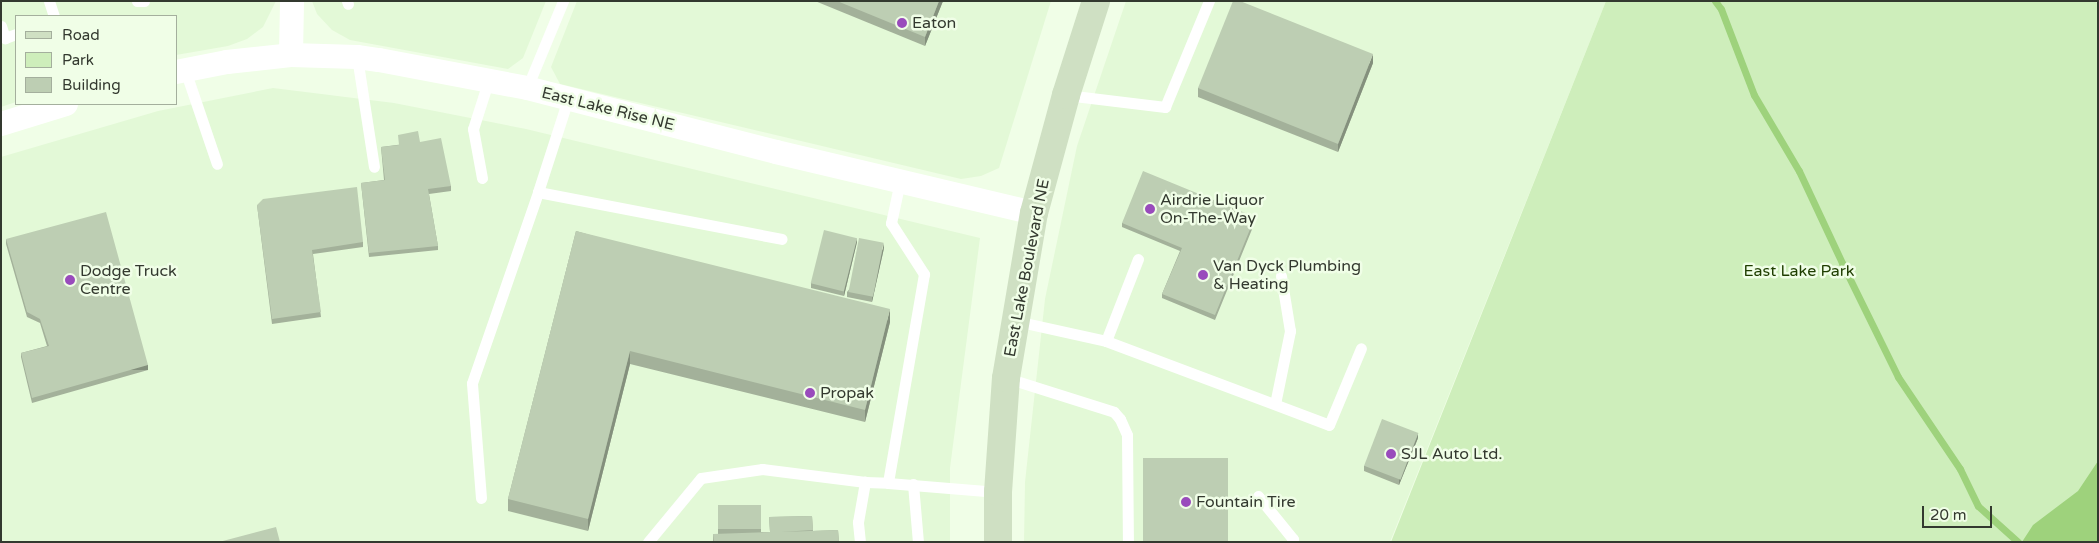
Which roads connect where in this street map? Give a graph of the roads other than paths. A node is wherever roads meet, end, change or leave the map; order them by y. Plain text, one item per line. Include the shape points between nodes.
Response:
1 (49, 1) edge
2 (137, 1) edge
3 (144, 1) edge
4 (292, 1) edge
5 (563, 1) edge
6 (1096, 1) edge
7 (1209, 1) edge
8 (54, 15) edge
9 (1, 26) edge
10 (15, 34) edge
11 (291, 55) junction
12 (357, 57) junction
13 (181, 71) edge
14 (489, 79) junction
15 (527, 88) junction
16 (1066, 95) junction
17 (568, 99) junction
18 (63, 105) edge
19 (1, 124) edge
20 (217, 164) dead end
21 (374, 167) dead end
22 (482, 178) dead end
23 (900, 181) junction
24 (538, 192) junction
25 (1034, 213) junction
26 (782, 239) dead end
27 (1138, 259) dead end
28 (1281, 276) dead end
29 (1014, 320) junction
30 (1106, 341) junction
31 (1361, 348) dead end
32 (1006, 378) junction
33 (1275, 404) junction
34 (865, 482) junction
35 (888, 483) junction
36 (914, 484) junction
37 (998, 492) junction
38 (1258, 496) dead end
39 (481, 498) dead end
40 (648, 542) edge
41 (860, 542) edge
42 (918, 542) edge
43 (998, 542) edge
44 (1128, 542) edge
45 (1292, 542) edge

1 - 8 lane
2 - 3 lane
4 - 11 street
5 - 15 lane
6 - 16 main road, East Lake Boulevard NE
7 - 16 lane via 1165,107
9 - 10 lane via 5,38
11 - 12 street, East Lake Rise NE
11 - 13 street, East Lake Rise NE
12 - 14 street, East Lake Rise NE
12 - 21 lane
13 - 20 lane
14 - 15 street, East Lake Rise NE
14 - 22 lane via 473,129
15 - 17 street, East Lake Rise NE
16 - 25 main road, East Lake Boulevard NE
17 - 23 street, East Lake Rise NE
17 - 24 lane
18 - 19 street
23 - 25 street, East Lake Rise NE
23 - 35 lane via 892,223 924,274
24 - 26 lane
24 - 39 lane via 472,383
25 - 29 main road, East Lake Boulevard NE
27 - 30 lane
28 - 33 lane via 1290,331
29 - 30 lane
29 - 32 main road, East Lake Boulevard NE
30 - 33 lane
31 - 33 lane via 1329,425
32 - 37 main road, East Lake Boulevard NE
32 - 44 lane via 1114,412 1120,419 1127,435
34 - 35 lane
34 - 40 lane via 762,469 701,478
34 - 41 lane via 858,522
35 - 36 lane
36 - 37 lane
36 - 42 lane
37 - 43 main road, East Lake Boulevard NE
38 - 45 lane via 1293,539

